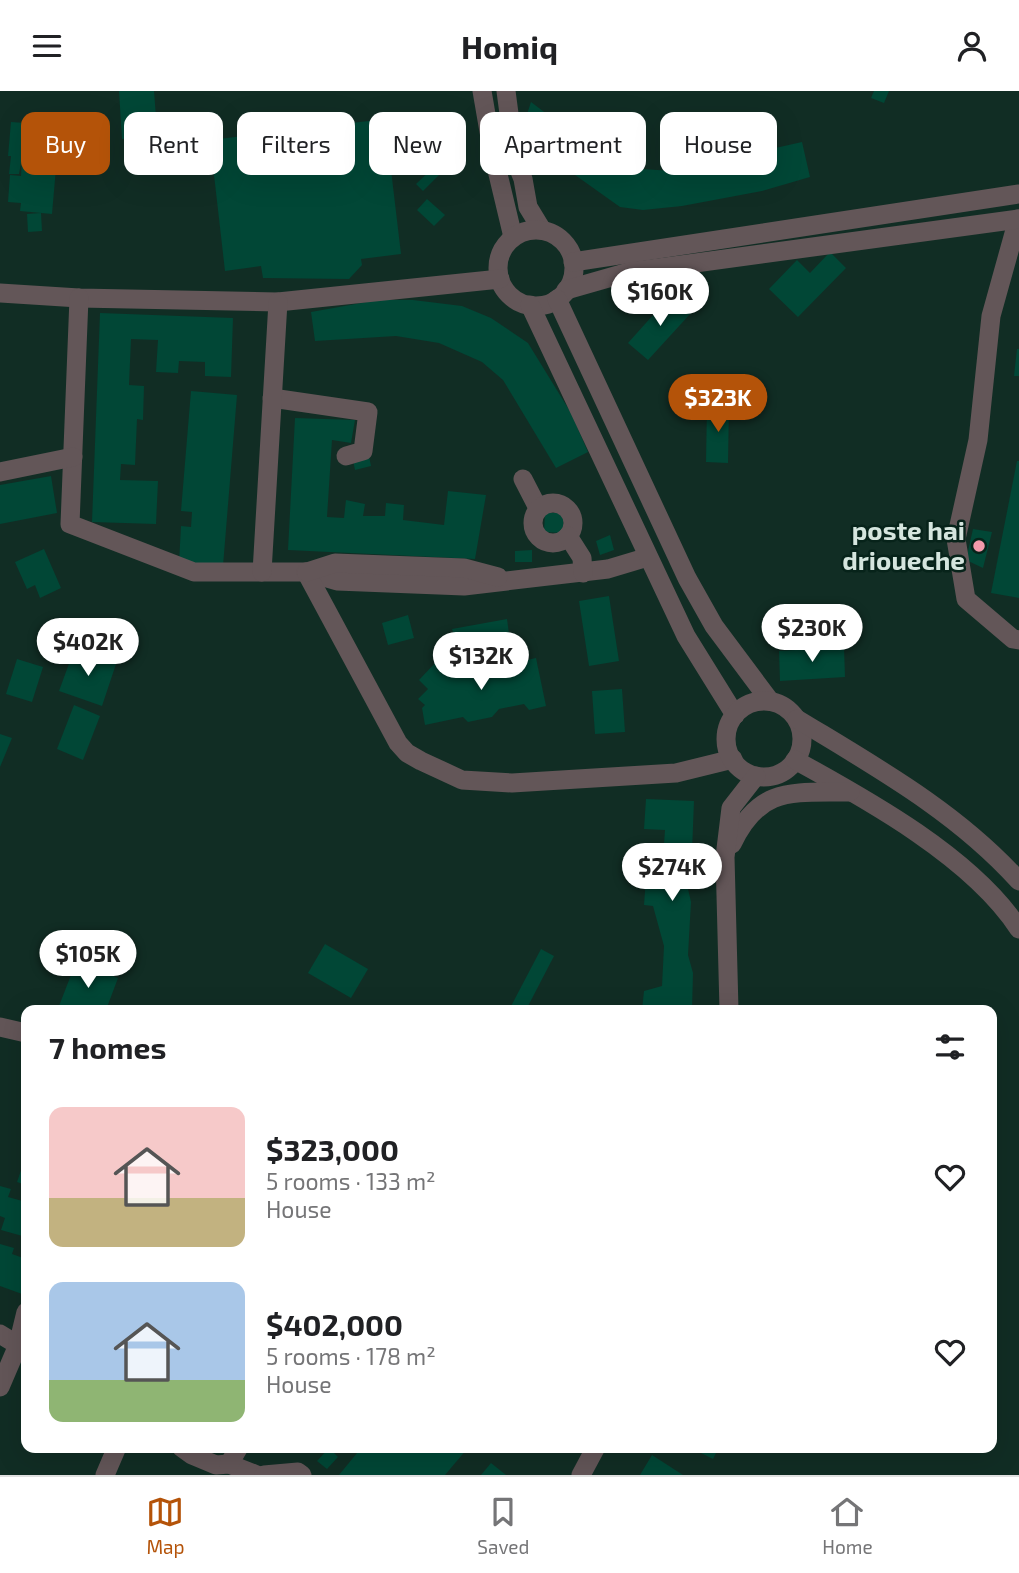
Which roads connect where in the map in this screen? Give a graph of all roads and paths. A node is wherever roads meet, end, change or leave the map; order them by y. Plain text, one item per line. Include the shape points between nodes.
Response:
1 (482, 91) edge
2 (506, 91) edge
3 (1019, 194) edge
4 (1019, 219) edge
5 (542, 230) junction
6 (513, 237) junction
7 (573, 262) junction
8 (500, 279) junction
9 (0, 293) edge
10 (561, 295) junction
11 (79, 298) junction
12 (278, 302) junction
13 (530, 305) junction
14 (272, 398) junction
15 (346, 456) dead end
16 (73, 457) junction
17 (0, 472) edge
18 (523, 479) dead end
19 (538, 508) junction
20 (568, 537) junction
21 (648, 557) junction
22 (262, 572) junction
23 (306, 572) junction
24 (583, 573) junction
25 (1019, 640) edge
26 (770, 701) junction
27 (735, 715) junction
28 (797, 719) junction
29 (733, 759) junction
30 (795, 760) junction
31 (756, 776) junction
32 (852, 792) junction
33 (725, 857) junction
34 (1019, 881) edge
35 (1019, 929) edge
36 (729, 1005) edge
37 (0, 1027) edge
38 (21, 1032) edge
39 (0, 1334) edge
40 (21, 1346) edge
41 (21, 1349) edge
42 (0, 1387) edge
43 (114, 1453) edge
44 (189, 1453) edge
45 (593, 1453) edge
46 (234, 1455) edge
47 (105, 1475) edge
48 (257, 1475) edge
49 (264, 1475) edge
50 (302, 1475) edge
51 (580, 1475) edge

1 - 6 street
2 - 5 street via 515,159 528,207
3 - 7 street
4 - 10 street via 629,272
4 - 25 street via 991,316 978,440 956,540 966,599
5 - 6 street
5 - 7 street via 560,239
6 - 8 street via 500,254
7 - 10 street via 572,277
8 - 12 street
8 - 13 street via 514,299
9 - 11 street
10 - 13 street via 542,305
10 - 26 street via 687,578 714,627
11 - 12 street
11 - 16 street
12 - 14 street
13 - 21 street
14 - 15 street via 368,412 363,451
14 - 22 street
16 - 17 street
16 - 22 street via 70,524 194,572
18 - 19 street
19 - 20 street via 557,503 569,510 573,523
19 - 20 street via 533,521 539,538 557,542
20 - 24 street via 582,558
21 - 24 street
21 - 27 street via 686,636
22 - 23 street
23 - 24 street via 337,581 464,586
23 - 29 street via 398,743 407,753 462,780 512,783 676,773
26 - 27 street via 753,702
26 - 28 street via 789,709
27 - 29 street via 726,740
28 - 30 street via 802,743
28 - 34 street via 948,815 993,852
29 - 31 street
30 - 31 street via 780,773
30 - 32 street
31 - 33 street via 731,808
32 - 33 street via 796,793 764,801 740,827
32 - 35 street via 908,826 958,865
33 - 36 street
37 - 38 street
39 - 40 street
41 - 42 street
43 - 47 street
44 - 46 street via 216,1465
45 - 51 street
46 - 48 street
49 - 50 street

